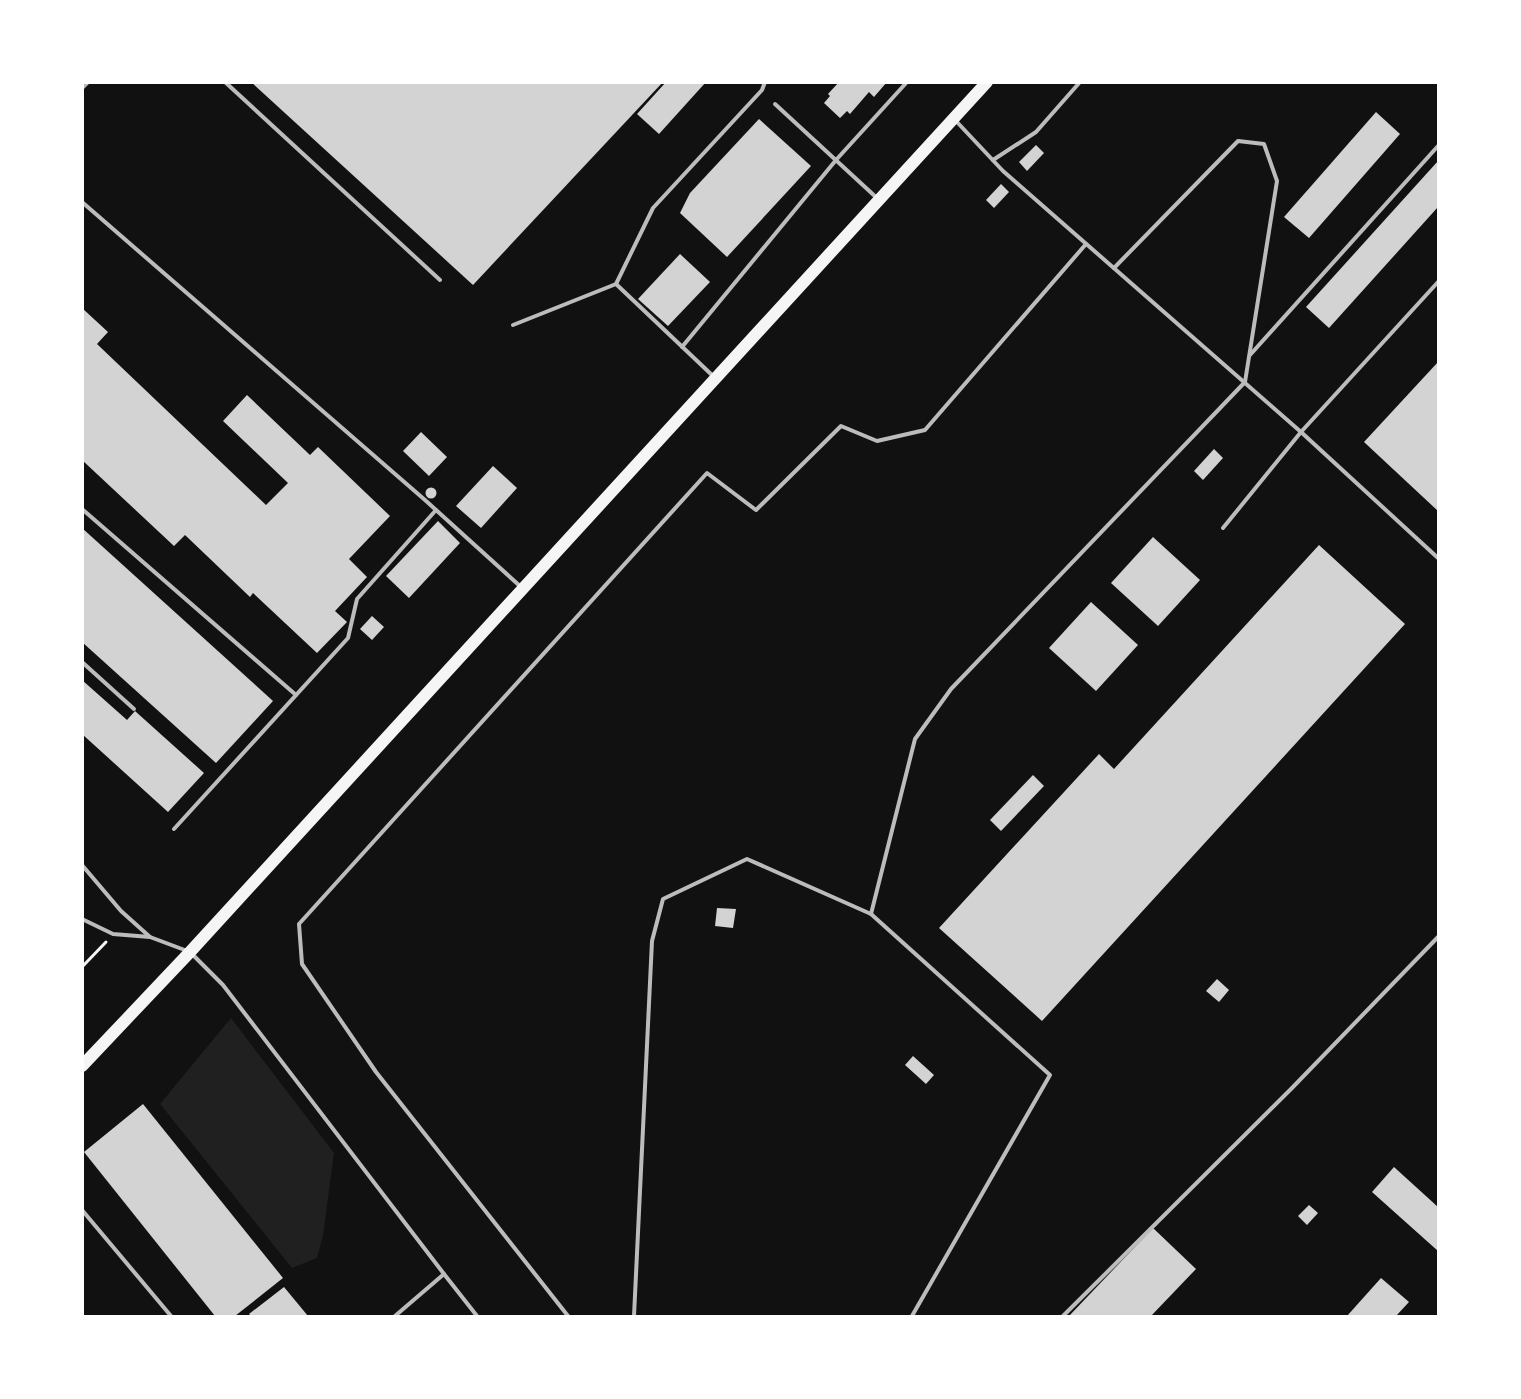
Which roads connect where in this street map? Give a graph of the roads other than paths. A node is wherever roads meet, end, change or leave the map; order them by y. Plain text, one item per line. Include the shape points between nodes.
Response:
1 (88, 82) edge
2 (225, 82) edge
3 (765, 82) edge
4 (907, 82) edge
5 (987, 82) edge
6 (1080, 82) edge
7 (82, 88) edge
8 (775, 104) dead end
9 (953, 119) junction
10 (1438, 146) edge
11 (836, 159) junction
12 (993, 160) junction
13 (879, 200) junction
14 (82, 202) edge
15 (1086, 244) junction
16 (1114, 268) junction
17 (440, 280) dead end
18 (1438, 282) edge
19 (616, 284) junction
20 (513, 325) dead end
21 (682, 347) junction
22 (1249, 356) junction
23 (715, 378) junction
24 (1245, 382) junction
25 (1301, 432) junction
26 (82, 509) edge
27 (436, 510) junction
28 (1223, 528) dead end
29 (1438, 558) edge
30 (523, 589) junction
31 (82, 662) edge
32 (296, 695) junction
33 (134, 709) dead end
34 (174, 829) dead end
35 (82, 865) edge
36 (871, 914) junction
37 (82, 919) edge
38 (150, 937) junction
39 (1438, 937) edge
40 (190, 952) junction
41 (82, 1066) edge
42 (82, 1210) edge
43 (444, 1274) junction
44 (171, 1317) edge
45 (395, 1317) edge
46 (477, 1317) edge
47 (568, 1317) edge
48 (634, 1317) edge
49 (912, 1317) edge
50 (1063, 1317) edge

1 - 7 lane
2 - 17 lane
3 - 19 lane via 762,90 653,208
4 - 11 lane
5 - 9 main road
6 - 12 lane via 1036,132
8 - 11 lane
9 - 12 lane
9 - 13 main road
10 - 22 lane
11 - 13 lane
11 - 21 lane
12 - 15 lane
13 - 23 main road
14 - 27 lane
15 - 16 lane
15 - 47 lane via 925,430 877,441 841,426 756,510 707,473 299,924 302,964 376,1072
16 - 22 lane via 1238,141 1264,144 1277,181
16 - 24 lane
18 - 25 lane
19 - 20 lane
19 - 21 lane
21 - 23 lane
22 - 24 lane
23 - 30 main road
24 - 25 lane
24 - 36 lane via 951,689 915,739
25 - 28 lane
25 - 29 lane
26 - 32 lane
27 - 30 lane
27 - 32 lane via 357,599 348,638
30 - 40 main road
31 - 33 lane
32 - 34 lane
35 - 38 lane via 121,911
36 - 48 lane via 747,859 663,899 652,941
36 - 49 lane via 1050,1075
37 - 38 lane via 114,934
38 - 40 lane
39 - 50 lane
40 - 41 main road
40 - 43 lane via 223,985
42 - 44 lane
43 - 45 lane
43 - 46 lane

